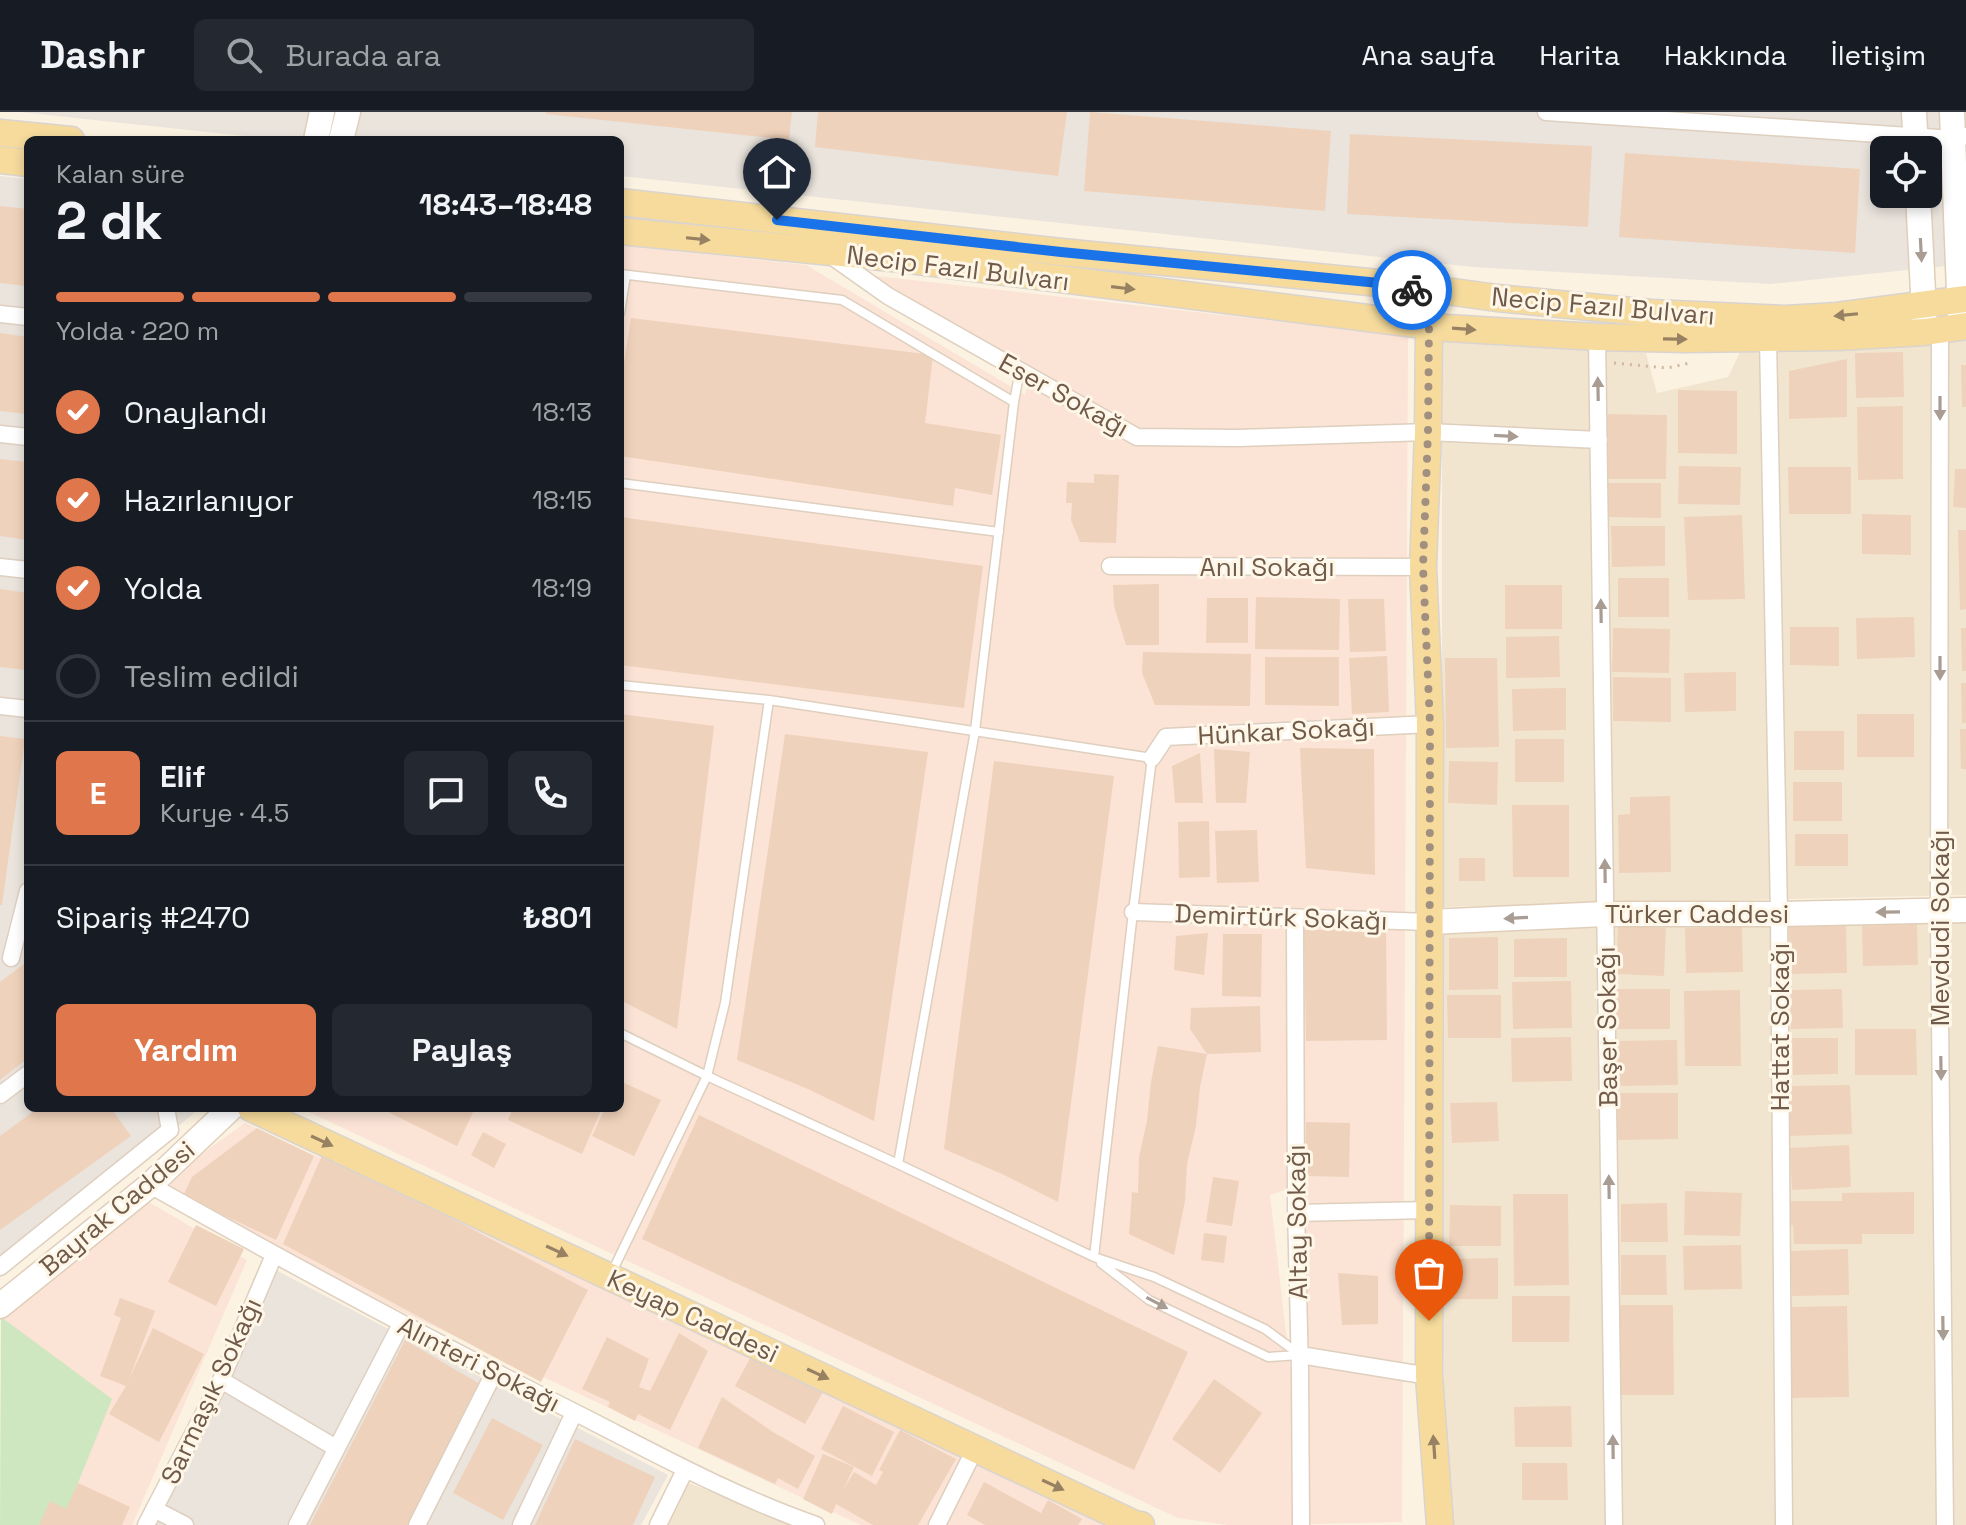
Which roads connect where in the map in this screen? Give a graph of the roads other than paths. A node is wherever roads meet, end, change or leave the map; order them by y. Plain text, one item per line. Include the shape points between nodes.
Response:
1 (322, 112) edge
2 (348, 112) edge
3 (1546, 112) edge
4 (1952, 112) edge
5 (1915, 132) edge
6 (0, 133) edge
7 (30, 136) edge
8 (317, 136) edge
9 (342, 136) edge
10 (1960, 138) edge
11 (0, 160) edge
12 (24, 163) edge
13 (624, 202) edge
14 (1921, 208) edge
15 (624, 231) edge
16 (825, 252) junction
17 (624, 274) edge
18 (1410, 286) junction
19 (1963, 300) edge
20 (0, 314) edge
21 (24, 317) edge
22 (1943, 324) edge
23 (1429, 326) junction
24 (1768, 338) junction
25 (1597, 350) junction
26 (1020, 370) junction
27 (1014, 402) junction
28 (1428, 432) junction
29 (0, 434) edge
30 (24, 437) edge
31 (1599, 440) junction
32 (624, 484) edge
33 (999, 532) junction
34 (1110, 566) dead end
35 (0, 567) edge
36 (1423, 567) junction
37 (24, 570) edge
38 (624, 685) edge
39 (769, 700) junction
40 (0, 706) edge
41 (24, 709) edge
42 (1430, 724) junction
43 (975, 731) junction
44 (1152, 758) junction
45 (24, 903) edge
46 (1966, 910) edge
47 (1133, 912) junction
48 (1939, 912) junction
49 (1605, 914) junction
50 (1779, 914) junction
51 (1295, 918) junction
52 (1429, 922) junction
53 (24, 948) edge
54 (5, 962) edge
55 (624, 1035) edge
56 (707, 1076) junction
57 (24, 1077) edge
58 (0, 1095) edge
59 (167, 1112) edge
60 (227, 1112) edge
61 (260, 1112) edge
62 (898, 1164) junction
63 (150, 1185) junction
64 (1428, 1210) junction
65 (1296, 1213) junction
66 (274, 1255) junction
67 (1094, 1257) junction
68 (0, 1267) edge
69 (610, 1276) junction
70 (0, 1306) edge
71 (401, 1324) junction
72 (1300, 1355) junction
73 (494, 1373) junction
74 (1429, 1376) junction
75 (221, 1380) junction
76 (574, 1413) junction
77 (336, 1448) junction
78 (975, 1449) junction
79 (685, 1470) junction
80 (154, 1509) junction
81 (806, 1523) edge
82 (146, 1525) edge
83 (185, 1525) edge
84 (297, 1525) edge
85 (417, 1525) edge
86 (521, 1525) edge
87 (658, 1525) edge
88 (937, 1525) edge
89 (1138, 1525) edge
90 (1301, 1525) edge
91 (1440, 1525) edge
92 (1614, 1525) edge
93 (1784, 1525) edge
94 (1945, 1525) edge

1 - 8 street
2 - 9 street
3 - 5 street
4 - 10 street
5 - 10 street
6 - 7 main road
10 - 19 street
11 - 12 main road
13 - 18 main road, Necip Fazıl Bulvarı
14 -> 22 street
15 -> 16 main road, Necip Fazıl Bulvarı
16 -> 23 main road, Necip Fazıl Bulvarı
16 - 26 street, Eser Sokağı via 888,296
17 - 27 lane via 842,300
22 -> 18 main road, Necip Fazıl Bulvarı via 1652,313
18 - 23 main road
19 - 22 main road, Necip Fazıl Bulvarı
19 - 22 street
20 - 21 street
22 - 24 main road, Necip Fazıl Bulvarı via 1838,337
22 -> 48 street, Mevdudi Sokağı
23 -> 25 main road, Necip Fazıl Bulvarı
23 - 28 main road
25 -> 24 main road, Necip Fazıl Bulvarı via 1685,339
24 - 50 street, Hattat Sokağı
31 -> 25 street, Başer Sokağı
26 - 27 lane
26 - 28 street, Eser Sokağı via 1137,437
27 - 33 lane
28 -> 31 street, Eser Sokağı
28 - 36 main road
29 - 30 street
49 -> 31 street, Başer Sokağı
32 - 33 lane
33 - 43 lane
34 - 36 street, Anıl Sokağı
35 - 37 street
36 - 42 main road
38 - 39 lane
39 - 43 lane
39 - 56 lane via 725,1003
40 - 41 street
42 - 44 street, Hünkar Sokağı via 1166,737
42 - 52 main road
43 - 44 lane
43 - 62 lane
44 - 47 lane
45 - 54 street
46 - 48 street, Türker Caddesi
47 - 51 street, Demirtürk Sokağı
47 - 67 lane
48 -> 50 street, Türker Caddesi
48 -> 94 street, Mevdudi Sokağı
49 - 50 street, Türker Caddesi
49 -> 52 street, Türker Caddesi
92 -> 49 street, Başer Sokağı
50 - 93 street, Hattat Sokağı
51 - 52 street, Demirtürk Sokağı
51 - 65 street, Altay Sokağı
52 - 64 main road
53 - 54 street
55 - 56 lane
56 - 62 lane
56 - 69 lane
57 - 58 street
59 - 68 street via 170,1130
60 - 63 street, Bayrak Caddesi
61 -> 69 main road, Keyap Caddesi
62 - 67 lane
63 - 66 street, Alınteri Sokağı
63 - 70 street, Bayrak Caddesi
64 - 65 street
64 - 74 main road
65 - 72 street, Altay Sokağı
66 - 71 street, Alınteri Sokağı
66 - 75 street, Sarmaşık Sokağı
67 - 72 lane via 1154,1277 1265,1329
67 -> 72 lane via 1149,1300 1268,1357
69 -> 78 main road, Keyap Caddesi
71 - 73 street, Alınteri Sokağı
71 - 77 street
72 - 74 street
72 - 90 street, Altay Sokağı
73 - 76 street, Alınteri Sokağı
73 - 85 street
91 -> 74 main road
75 - 77 street
75 - 80 street, Sarmaşık Sokağı
76 - 79 street, Alınteri Sokağı
76 - 86 street
77 - 84 street
78 - 88 street
78 -> 89 main road, Keyap Caddesi
79 - 81 street, Alınteri Sokağı
79 - 87 street
80 - 82 street, Sarmaşık Sokağı
80 - 83 street

